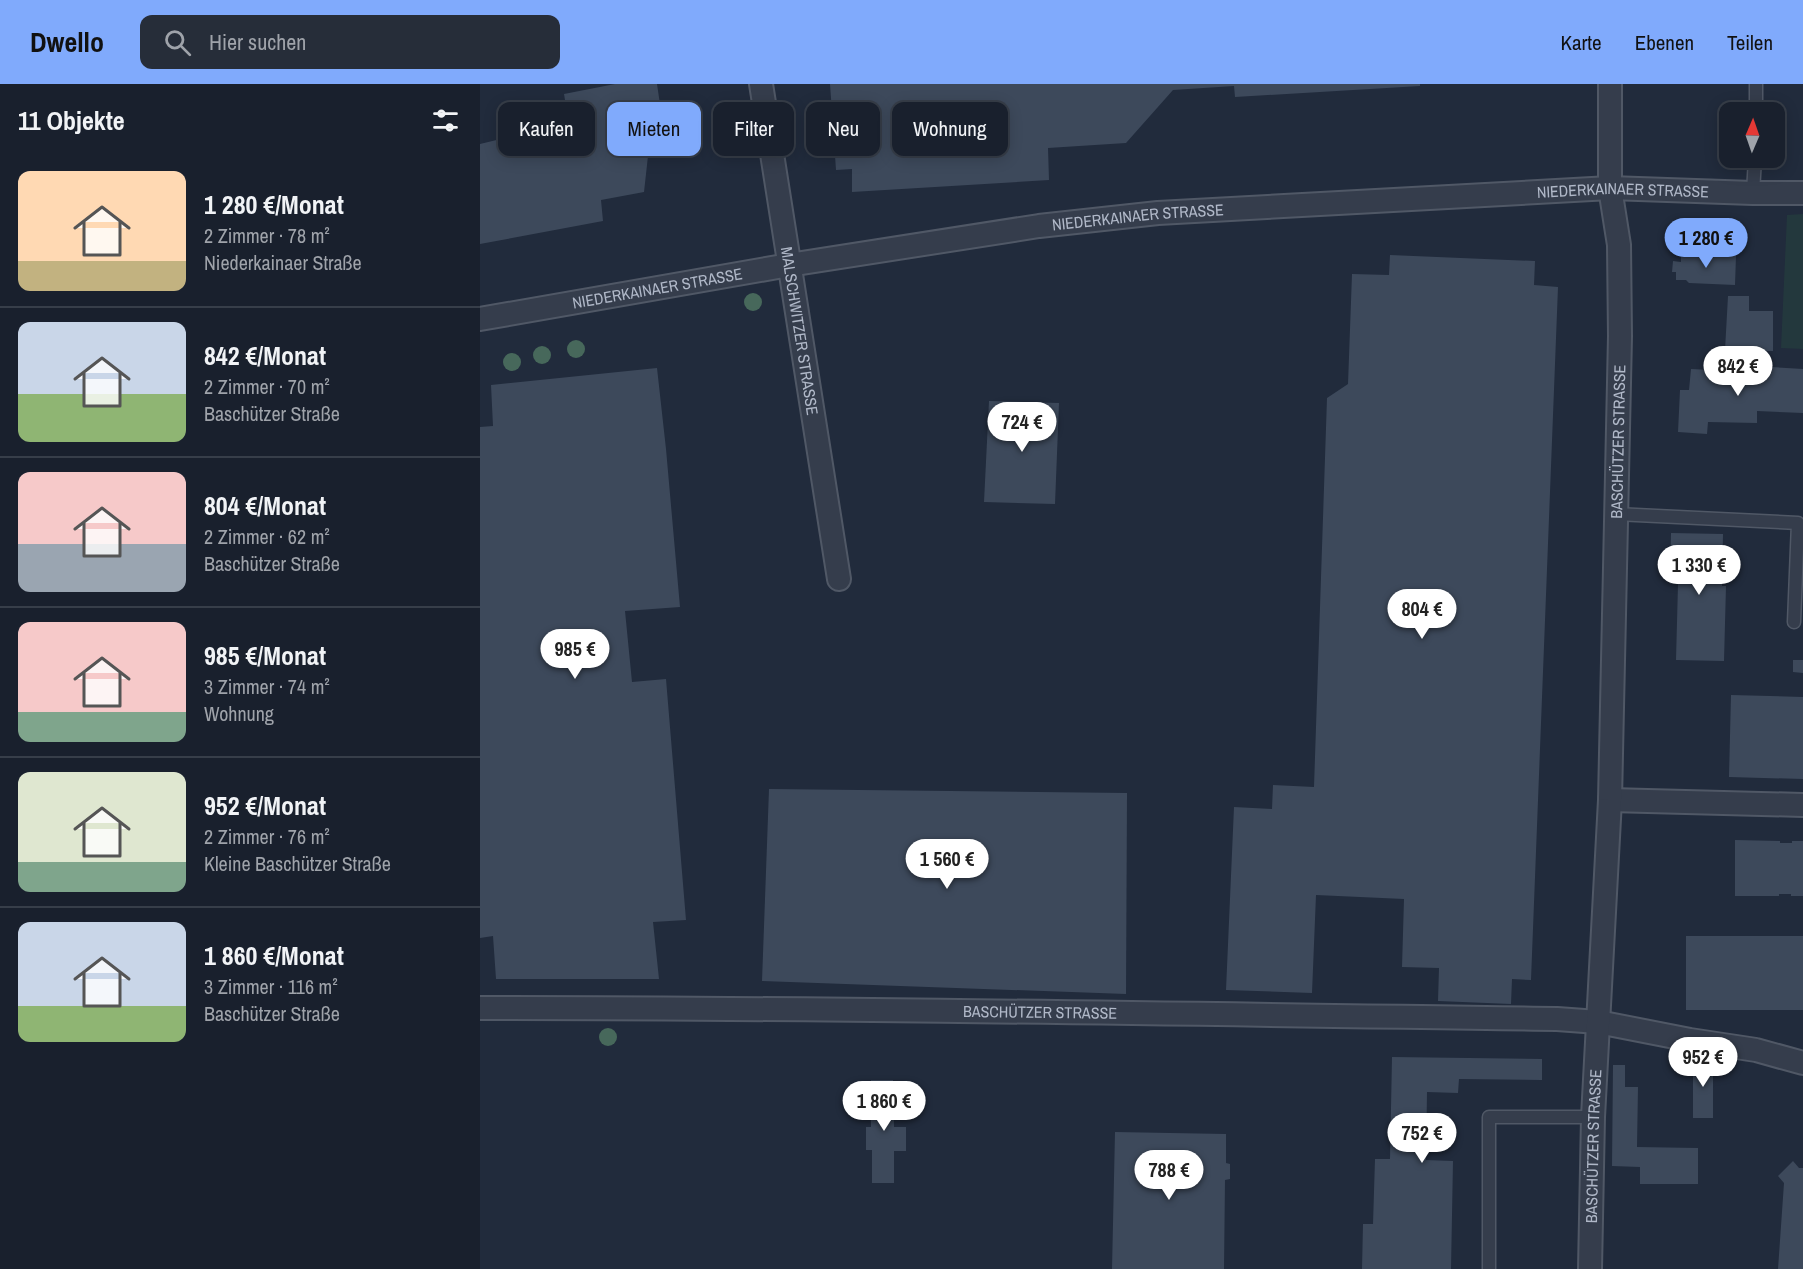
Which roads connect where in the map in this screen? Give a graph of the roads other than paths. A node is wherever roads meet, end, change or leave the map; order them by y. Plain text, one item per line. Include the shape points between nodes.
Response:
1 (761, 84) edge
2 (1610, 84) edge
3 (1756, 84) edge
4 (1756, 102) edge
5 (1754, 168) edge
6 (1610, 188) junction
7 (1753, 193) junction
8 (1803, 193) edge
9 (789, 265) junction
10 (480, 320) edge
11 (1616, 514) junction
12 (839, 579) dead end
13 (1794, 622) dead end
14 (1610, 800) junction
15 (1803, 805) edge
16 (480, 1008) edge
17 (1598, 1022) junction
18 (1803, 1063) edge
19 (1593, 1117) junction
20 (1489, 1269) edge
21 (1590, 1269) edge

1 - 9 street, MALSCHWITZER STRASSE
2 - 6 street, BASCHÜTZER STRASSE
3 - 4 lane
5 - 7 lane
6 - 7 street, NIEDERKAINAER STRASSE
6 - 9 street, NIEDERKAINAER STRASSE via 1158,213 1039,226
6 - 11 street, BASCHÜTZER STRASSE via 1619,245
7 - 8 street, NIEDERKAINAER STRASSE
9 - 10 street, NIEDERKAINAER STRASSE
9 - 12 street, MALSCHWITZER STRASSE
11 - 13 lane via 1798,523
11 - 14 street, BASCHÜTZER STRASSE
14 - 15 street
14 - 17 street, BASCHÜTZER STRASSE
16 - 17 street, BASCHÜTZER STRASSE via 1111,1011
17 - 18 street via 1756,1050
17 - 19 street, BASCHÜTZER STRASSE
19 - 20 lane via 1489,1117
19 - 21 street, BASCHÜTZER STRASSE

